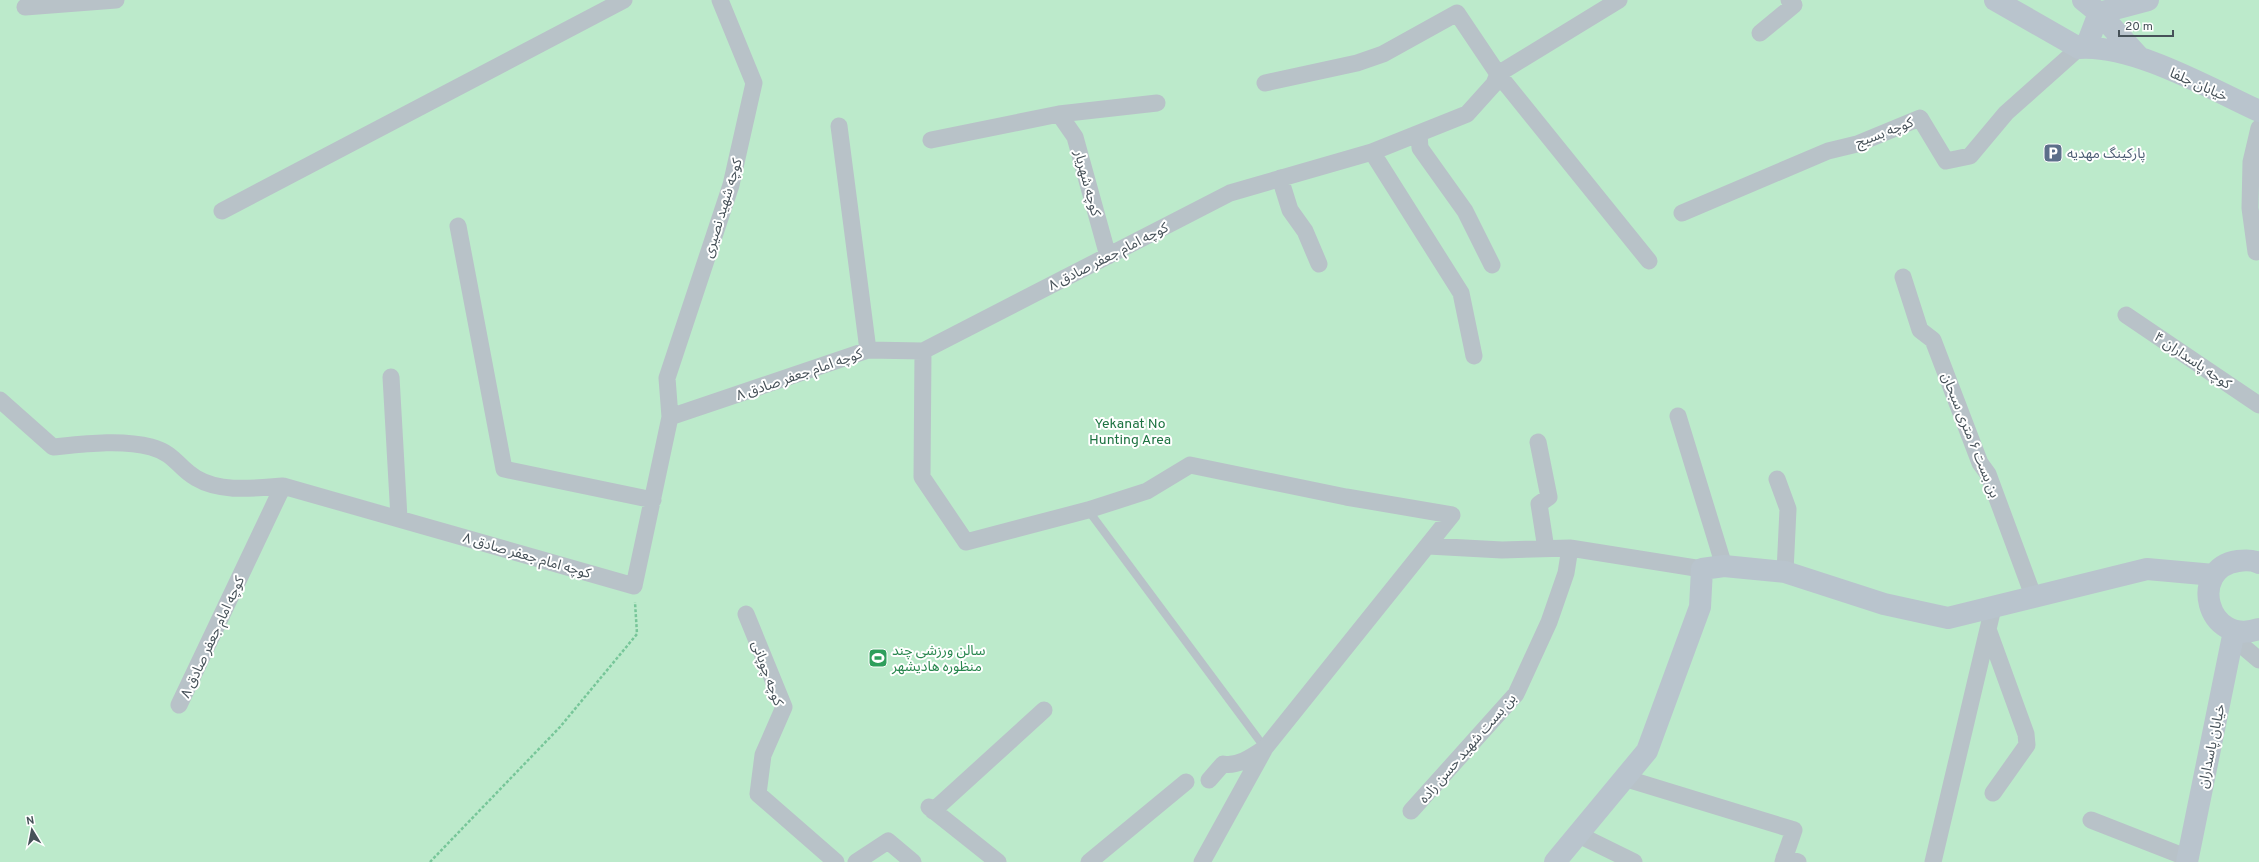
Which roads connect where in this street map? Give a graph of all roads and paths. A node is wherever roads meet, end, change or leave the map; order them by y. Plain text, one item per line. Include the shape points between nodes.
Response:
1 (116, 0) edge
2 (624, 0) edge
3 (720, 0) edge
4 (1618, 0) edge
5 (1789, 0) edge
6 (1995, 0) edge
7 (2027, 0) edge
8 (2148, 0) edge
9 (2091, 6) edge
10 (25, 7) dead end
11 (2034, 22) junction
12 (1760, 33) dead end
13 (2079, 48) junction
14 (2139, 57) junction
15 (1498, 74) junction
16 (1265, 83) dead end
17 (1157, 103) dead end
18 (2259, 111) edge
19 (1059, 114) junction
20 (839, 126) dead end
21 (2259, 128) edge
22 (1419, 134) junction
23 (931, 140) dead end
24 (1372, 152) junction
25 (1280, 178) junction
26 (222, 211) dead end
27 (1682, 213) dead end
28 (458, 226) dead end
29 (2256, 252) dead end
30 (1108, 256) junction
31 (1649, 261) dead end
32 (1319, 264) dead end
33 (1492, 265) dead end
34 (1903, 277) dead end
35 (2126, 315) dead end
36 (868, 350) junction
37 (923, 351) junction
38 (1474, 356) dead end
39 (391, 377) dead end
40 (0, 400) edge
41 (2259, 405) edge
42 (1678, 416) dead end
43 (670, 417) junction
44 (1538, 442) dead end
45 (1776, 479) dead end
46 (283, 486) junction
47 (653, 500) junction
48 (1088, 510) junction
49 (398, 518) junction
50 (1428, 546) junction
51 (1570, 548) junction
52 (1546, 549) junction
53 (2259, 563) edge
54 (1724, 566) junction
55 (1702, 569) junction
56 (1785, 572) junction
57 (2214, 575) junction
58 (634, 586) junction
59 (2034, 598) junction
60 (1993, 608) junction
61 (746, 614) dead end
62 (2259, 628) edge
63 (1989, 632) junction
64 (2234, 634) junction
65 (2259, 660) edge
66 (179, 706) dead end
67 (1044, 710) dead end
68 (1265, 748) junction
69 (1624, 778) junction
70 (1209, 780) dead end
71 (1186, 782) dead end
72 (1993, 793) dead end
73 (1411, 811) dead end
74 (2091, 820) dead end
75 (1579, 834) junction
76 (2188, 860) edge
77 (1789, 861) edge
78 (430, 862) edge
79 (836, 862) edge
80 (856, 862) edge
81 (912, 862) edge
82 (998, 862) edge
83 (1089, 862) edge
84 (1202, 862) edge
85 (1555, 862) edge
86 (1634, 862) edge
87 (1933, 862) edge

1 - 10 street
2 - 26 street
3 - 43 street, کوچه شهید نصیری via 754,83 731,185 667,378
4 - 15 street, کوچه امام جعفر صادق ۸
5 - 12 street via 1794,5
6 - 11 street
7 - 11 street via 2024,1 2028,18
8 - 9 street
9 - 13 street via 2088,42
9 - 14 street
11 - 13 street
13 - 14 street via 2090,47
13 - 27 street, کوچه بسیج via 2006,112 1970,156 1946,161 1920,118 1857,144 1828,151
14 - 18 street, خیابان جلفا
15 - 16 street via 1457,13 1383,54 1357,63
15 - 22 street, کوچه امام جعفر صادق ۸ via 1494,84 1467,114
15 - 31 street
17 - 19 street
19 - 23 street
19 - 30 street, کوچه شهریار via 1075,137
20 - 36 street
21 - 29 street via 2251,162 2250,208
22 - 24 street, کوچه امام جعفر صادق ۸
22 - 33 street via 1420,148 1465,211
24 - 25 street, کوچه امام جعفر صادق ۸
24 - 38 street via 1461,293
25 - 30 street, کوچه امام جعفر صادق ۸ via 1230,193
25 - 32 street via 1290,210 1305,231
28 - 47 street via 504,469
30 - 37 street, کوچه امام جعفر صادق ۸
34 - 59 street, بن بست ۶ متری سبحان via 1920,330 1933,340 1980,463 1988,474
35 - 41 street, کوچه پاسداران ۴
36 - 37 street, کوچه امام جعفر صادق ۸
36 - 43 street, کوچه امام جعفر صادق ۸
37 - 48 street via 922,477 966,542
39 - 49 street
40 - 46 street via 53,448 82,444 150,447 170,454 196,478 224,488
42 - 54 street
43 - 47 street
44 - 52 street via 1549,497 1539,504
45 - 56 street via 1788,509
46 - 49 street, کوچه امام جعفر صادق ۸
46 - 66 street, کوچه امام جعفر صادق ۸
47 - 58 street
48 - 50 street via 1147,490 1190,465 1346,497 1452,515
48 - 68 lane
49 - 58 street, کوچه امام جعفر صادق ۸
50 - 52 street via 1502,550
50 - 68 street
51 - 52 street
51 - 55 street
51 - 73 street, بن بست شهید حسن زاده via 1566,573 1549,622 1516,694
53 - 57 street via 2244,560 2233,562 2222,567
54 - 55 street
54 - 56 street
55 - 69 street via 1700,608 1647,752
56 - 60 street via 1884,604 1948,618
57 - 59 street via 2147,569
57 - 64 street via 2209,585 2210,608 2216,618
58 - 78 path via 637,634 560,728
59 - 60 street
60 - 63 street
61 - 79 street, کوچه چوپانی via 784,707 763,755 758,794
62 - 64 street
63 - 72 street via 2026,734 2027,745
63 - 87 street
64 - 65 street
64 - 76 street, خیابان پاسداران
67 - 82 street via 931,809
68 - 70 street via 1251,758 1230,766 1223,764
68 - 84 street
69 - 75 street
69 - 77 street via 1794,830
71 - 83 street
74 - 76 street
75 - 85 street
75 - 86 street
80 - 81 street via 888,841

